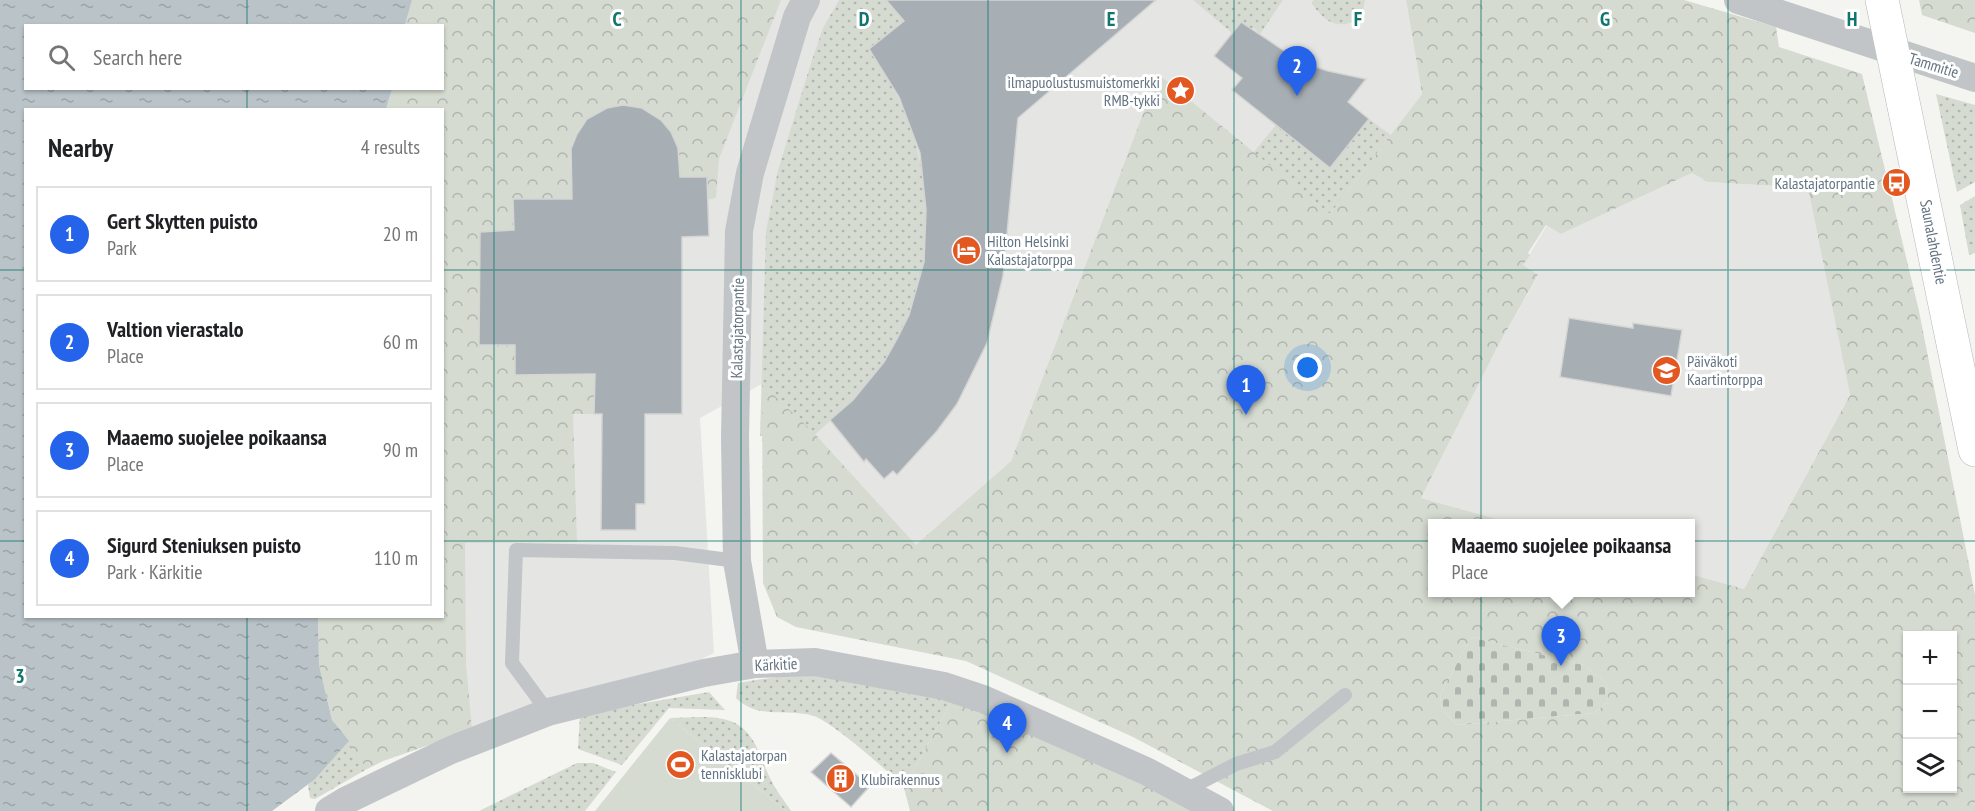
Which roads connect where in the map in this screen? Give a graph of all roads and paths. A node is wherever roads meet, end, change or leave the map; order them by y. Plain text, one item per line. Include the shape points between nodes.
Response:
1 (806, 0) edge
2 (1738, 0) edge
3 (1882, 0) edge
4 (1892, 53) junction
5 (1975, 78) edge
6 (1975, 450) edge
7 (737, 561) junction
8 (755, 664) junction
9 (1345, 695) dead end
10 (548, 712) junction
11 (1184, 791) junction
12 (329, 811) edge
13 (1220, 811) edge

1 - 7 street, Kalastajatorpantie via 797,17 750,173 739,231
2 - 4 street
3 - 4 street, Saunalahdentie
4 - 5 street, Tammitie
4 - 6 street, Saunalahdentie
7 - 8 street, Kalastajatorpantie
7 - 10 lane via 675,553 516,550 512,663
8 - 10 street, Kärkitie
8 - 11 street, Kärkitie via 815,662 944,686 983,699
9 - 11 lane via 1275,752 1236,764
10 - 12 street, Kärkitie via 451,750
11 - 13 street, Kärkitie

